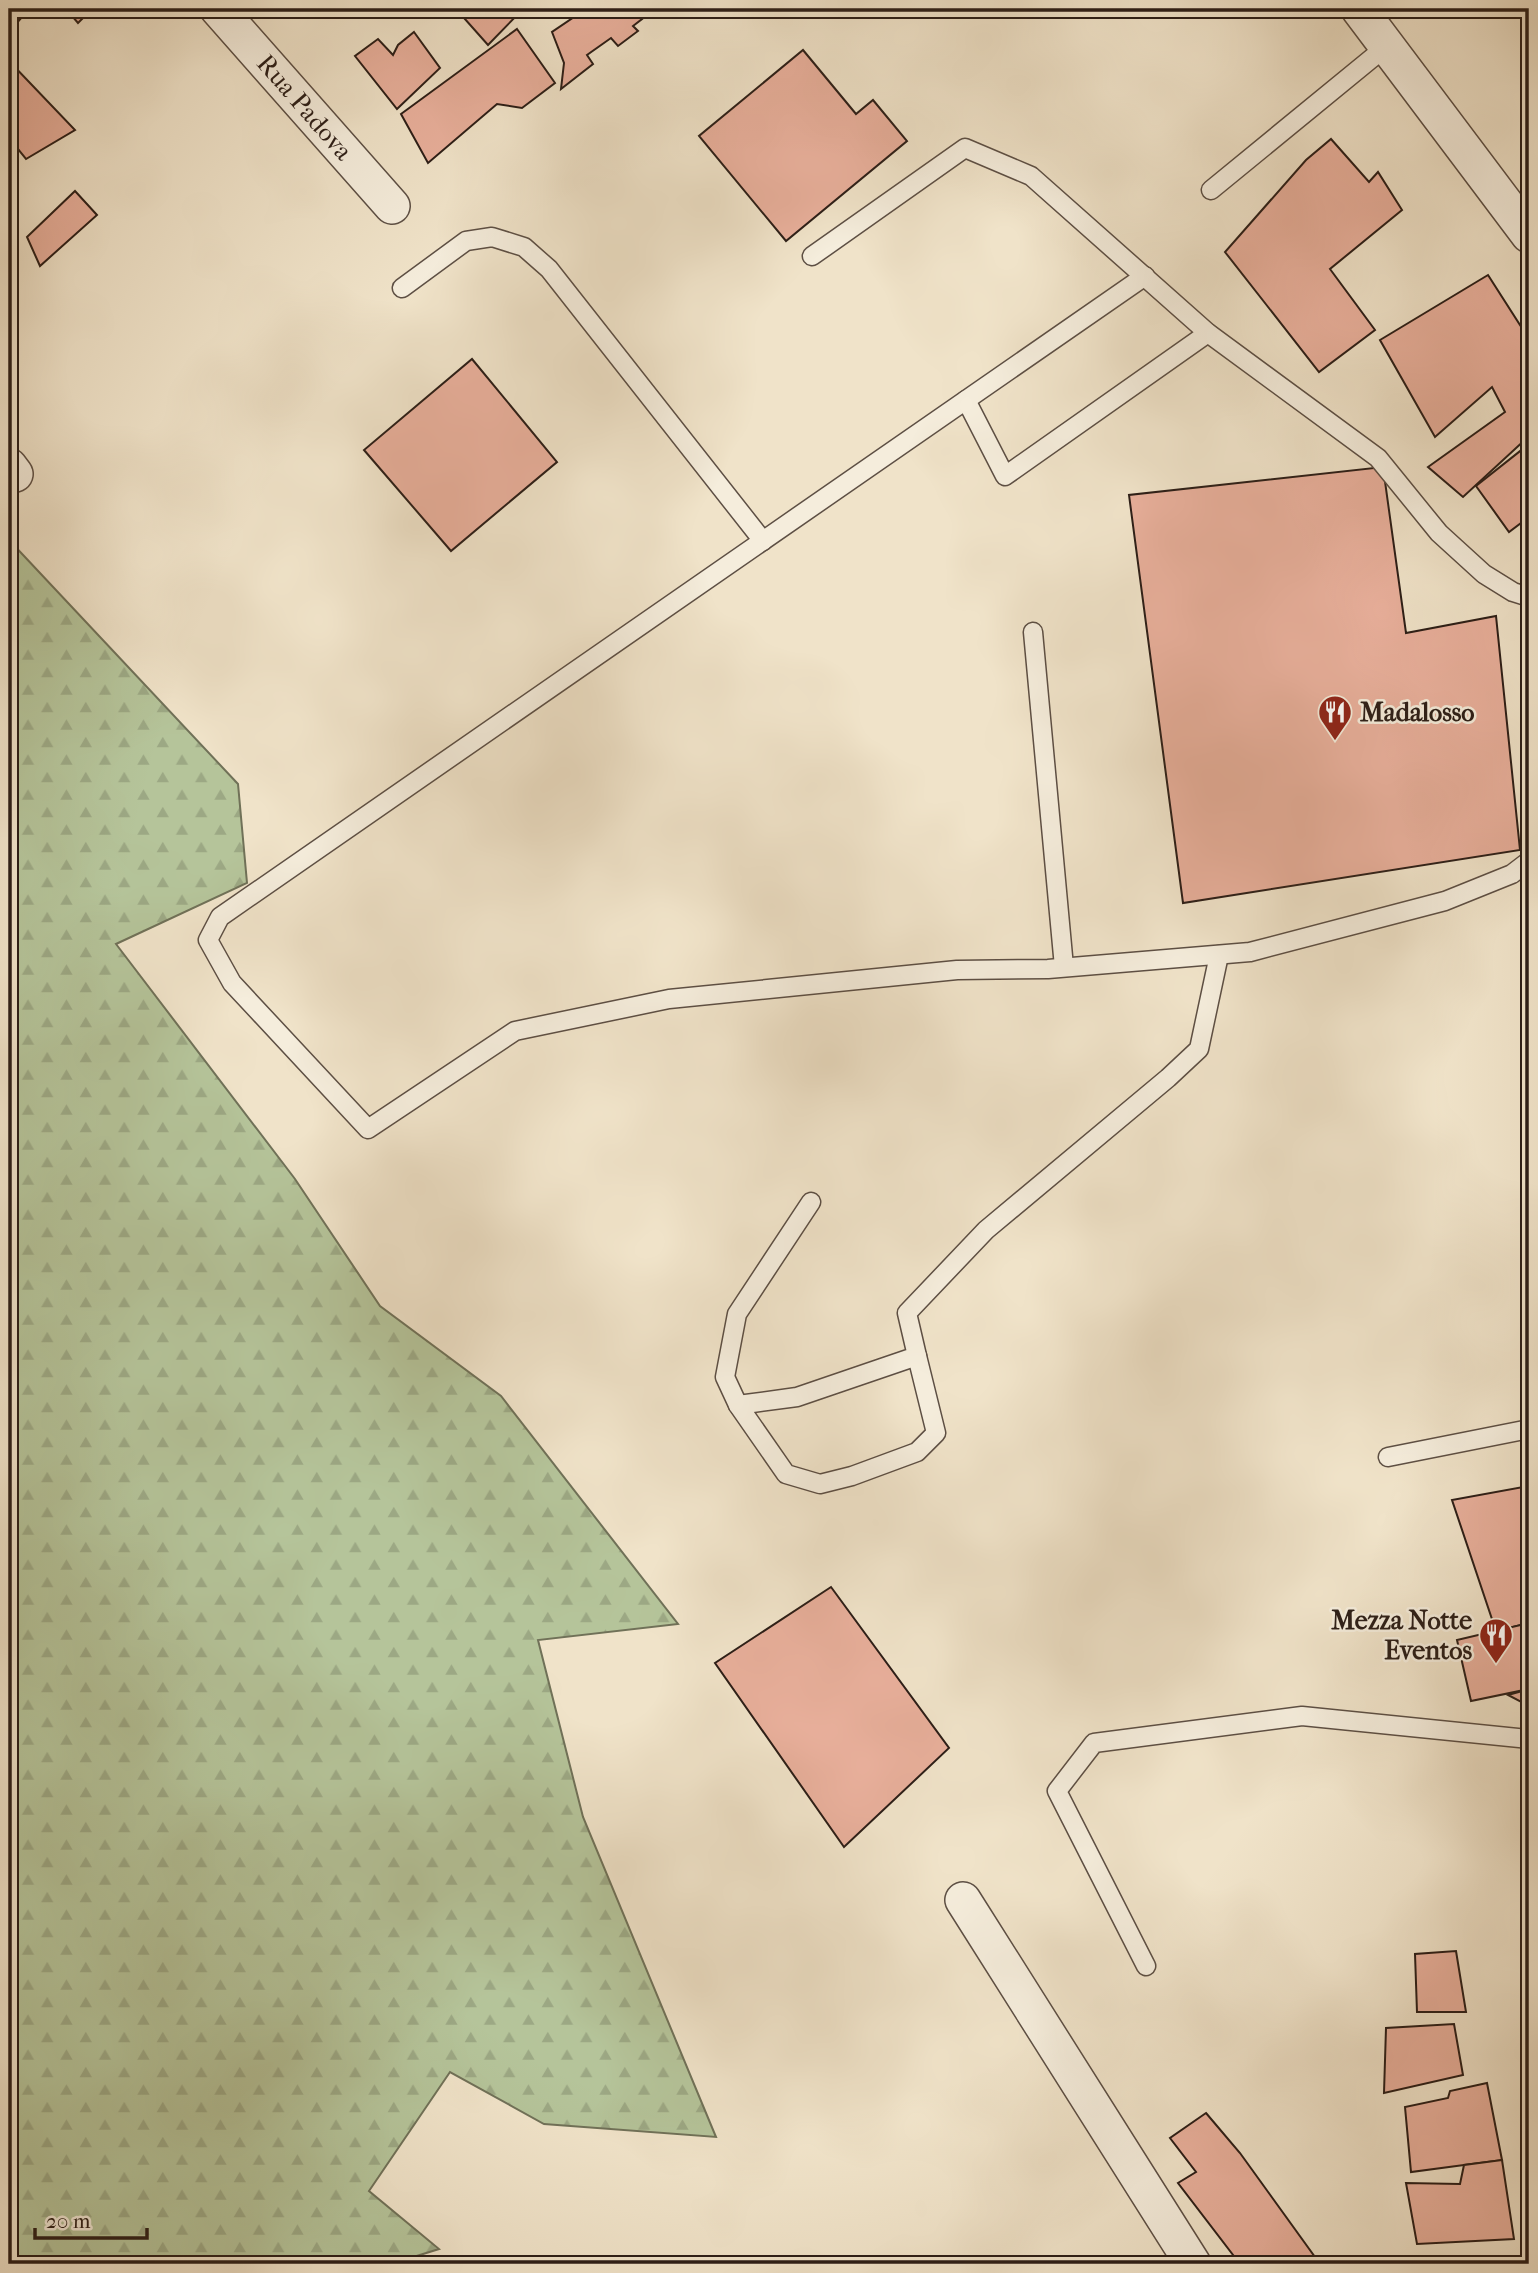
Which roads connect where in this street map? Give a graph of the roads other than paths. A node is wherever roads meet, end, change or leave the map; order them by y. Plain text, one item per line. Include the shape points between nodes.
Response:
1 (218, 9) edge
2 (1359, 9) edge
3 (1388, 46) junction
4 (1211, 190) dead end
5 (392, 206) dead end
6 (1524, 214) edge
7 (812, 256) dead end
8 (1145, 276) junction
9 (402, 288) dead end
10 (1208, 333) junction
11 (966, 400) junction
12 (763, 541) junction
13 (1529, 597) edge
14 (1033, 632) dead end
15 (1529, 861) edge
16 (1521, 875) edge
17 (1219, 955) junction
18 (1064, 967) junction
19 (811, 1202) dead end
20 (917, 1356) junction
21 (738, 1405) junction
22 (1529, 1429) edge
23 (1388, 1457) dead end
24 (1529, 1740) edge
25 (963, 1900) dead end
26 (1146, 1966) dead end
27 (1193, 2264) edge

1 - 5 street, Rua Padova
2 - 3 street
3 - 4 lane
3 - 6 street
7 - 8 lane via 965,148 1031,176
8 - 10 lane
8 - 11 lane
9 - 12 lane via 466,241 492,237 524,247 549,269
10 - 11 lane via 1005,476
10 - 13 lane via 1378,457 1448,541 1484,574
11 - 12 lane
12 - 18 lane via 220,917 208,940 232,983 368,1129 515,1031 669,999 957,970
14 - 18 lane
15 - 16 lane
16 - 17 lane via 1445,901 1250,952
17 - 18 lane
17 - 20 lane via 1199,1049 986,1230 907,1313
19 - 21 lane via 737,1314 725,1377
20 - 21 lane via 797,1396
20 - 21 lane via 936,1433 917,1452 852,1476 820,1484 786,1474
22 - 23 lane
24 - 26 lane via 1302,1716 1094,1743 1058,1791
25 - 27 street

